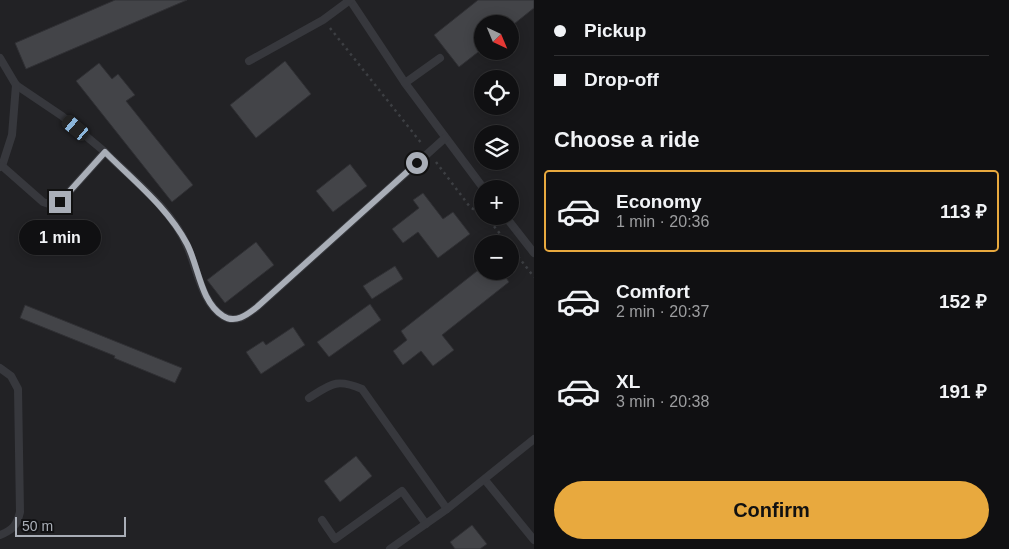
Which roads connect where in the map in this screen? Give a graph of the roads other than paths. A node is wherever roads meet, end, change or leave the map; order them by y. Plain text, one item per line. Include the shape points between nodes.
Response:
1 (0, 58) edge
2 (440, 58) dead end
3 (249, 61) dead end
4 (405, 83) junction
5 (16, 85) junction
6 (445, 138) junction
7 (105, 152) junction
8 (1, 167) edge
9 (477, 180) edge
10 (512, 225) edge
11 (534, 253) edge
12 (0, 368) edge
13 (309, 398) dead end
14 (534, 439) edge
15 (485, 480) junction
16 (447, 509) junction
17 (322, 520) dead end
18 (426, 524) junction
19 (0, 535) edge
20 (534, 540) edge
21 (390, 549) edge

1 - 5 lane
2 - 4 lane
3 - 4 lane via 323,20 350,0
4 - 6 lane
5 - 7 lane via 62,116
5 - 8 lane via 12,135
6 - 7 lane via 264,301 245,317 234,320 214,309 187,245 163,210
6 - 9 lane
7 - 8 lane via 60,202 52,205
10 - 11 lane
12 - 19 lane via 11,376 18,389 20,512 18,524 10,532
13 - 16 lane via 331,384 346,382 362,388
14 - 15 lane
15 - 16 lane
15 - 20 lane
16 - 18 lane
17 - 18 lane via 335,539 402,491
18 - 21 lane

